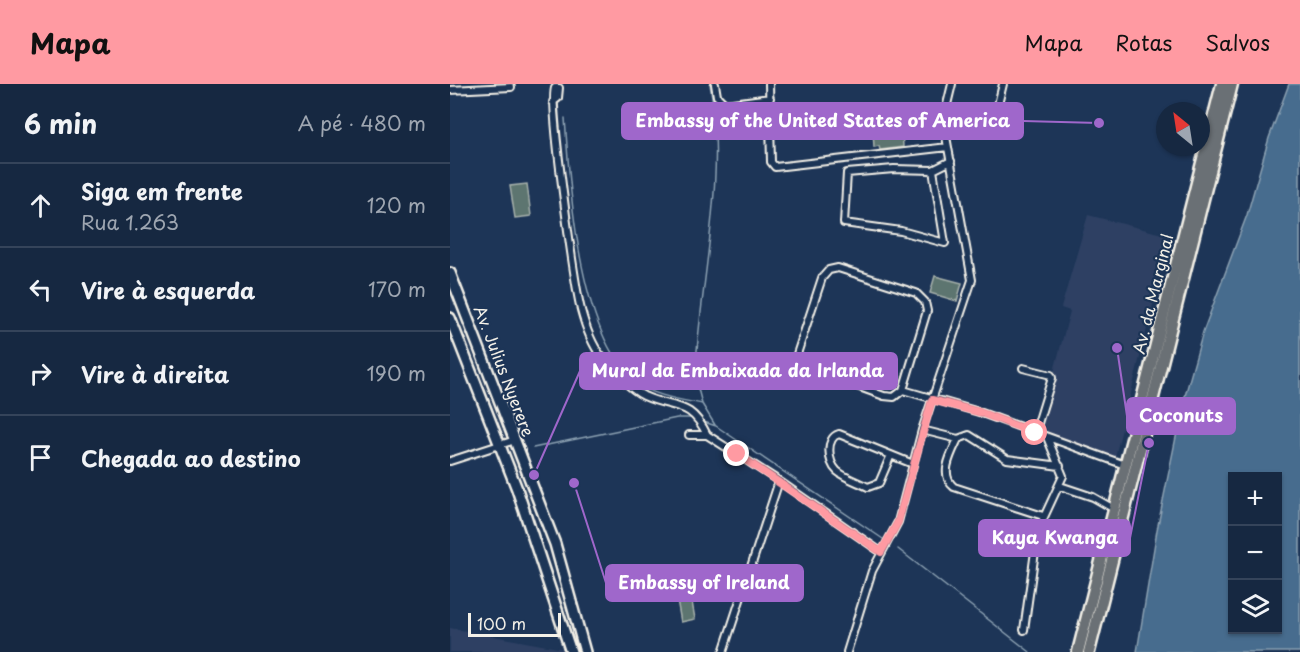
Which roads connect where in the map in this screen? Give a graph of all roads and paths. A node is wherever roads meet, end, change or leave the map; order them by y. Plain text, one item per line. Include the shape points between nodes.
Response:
1 (715, 84) edge
2 (769, 84) edge
3 (952, 84) edge
4 (1003, 84) edge
5 (1222, 84) edge
6 (1232, 84) edge
7 (511, 87) dead end
8 (450, 90) edge
9 (770, 98) junction
10 (553, 102) dead end
11 (944, 117) junction
12 (948, 147) junction
13 (951, 161) junction
14 (933, 170) junction
15 (450, 273) edge
16 (450, 318) edge
17 (1023, 368) dead end
18 (903, 390) junction
19 (932, 400) junction
20 (922, 430) junction
21 (1035, 433) junction
22 (689, 435) dead end
23 (707, 435) junction
24 (1047, 437) junction
25 (958, 439) junction
26 (514, 440) junction
27 (498, 444) junction
28 (1135, 444) junction
29 (891, 455) junction
30 (450, 461) edge
31 (913, 464) junction
32 (1125, 465) junction
33 (1060, 466) junction
34 (779, 481) junction
35 (1060, 486) junction
36 (788, 488) junction
37 (773, 497) junction
38 (1114, 510) junction
39 (1043, 516) junction
40 (881, 552) junction
41 (1024, 630) dead end
42 (571, 652) edge
43 (585, 652) edge
44 (723, 652) edge
45 (847, 652) edge
46 (1078, 652) edge
47 (1089, 652) edge

1 - 9 street via 717,96 725,104
2 - 9 street
3 - 11 street
4 - 11 street via 989,129
5 - 28 main road, Av. da Marginal
6 - 28 main road, Av. da Marginal
7 - 8 street
9 - 12 street via 771,162 775,167
10 - 23 street via 577,283 589,335 600,354 633,389 690,410
11 - 12 street
12 - 13 street
13 - 14 street
13 - 19 street via 972,280
14 - 14 street via 945,243 901,231 844,223 847,174
15 - 26 main road, Av. Julius Nyerere
16 - 27 main road, Av. Julius Nyerere
17 - 21 street via 1052,378
18 - 18 street via 894,397 884,396 798,362 800,343 822,278 829,270 838,268 916,293 925,302 927,312
18 - 19 street
19 - 20 street
19 - 21 street
20 - 25 street
20 - 31 street
21 - 24 street
22 - 23 street
23 - 34 street
24 - 32 street
24 - 33 street
25 - 33 street via 969,435 1007,459
25 - 39 street via 947,467 950,484 960,491
26 - 27 street
26 - 43 main road, Av. Julius Nyerere via 563,567
27 - 30 street
27 - 42 main road, Av. Julius Nyerere via 517,489
28 - 32 main road, Av. da Marginal
28 - 47 main road, Av. da Marginal
29 - 29 street via 839,434 829,442 834,468 868,487 879,483
29 - 31 street
31 - 40 street via 898,522
32 - 38 main road, Av. da Marginal
33 - 35 street
34 - 36 street
34 - 37 street
35 - 38 street via 1093,497
35 - 39 street
36 - 37 street
36 - 40 street
37 - 44 street
38 - 46 main road, Av. da Marginal
39 - 41 street via 1035,544
40 - 45 street

